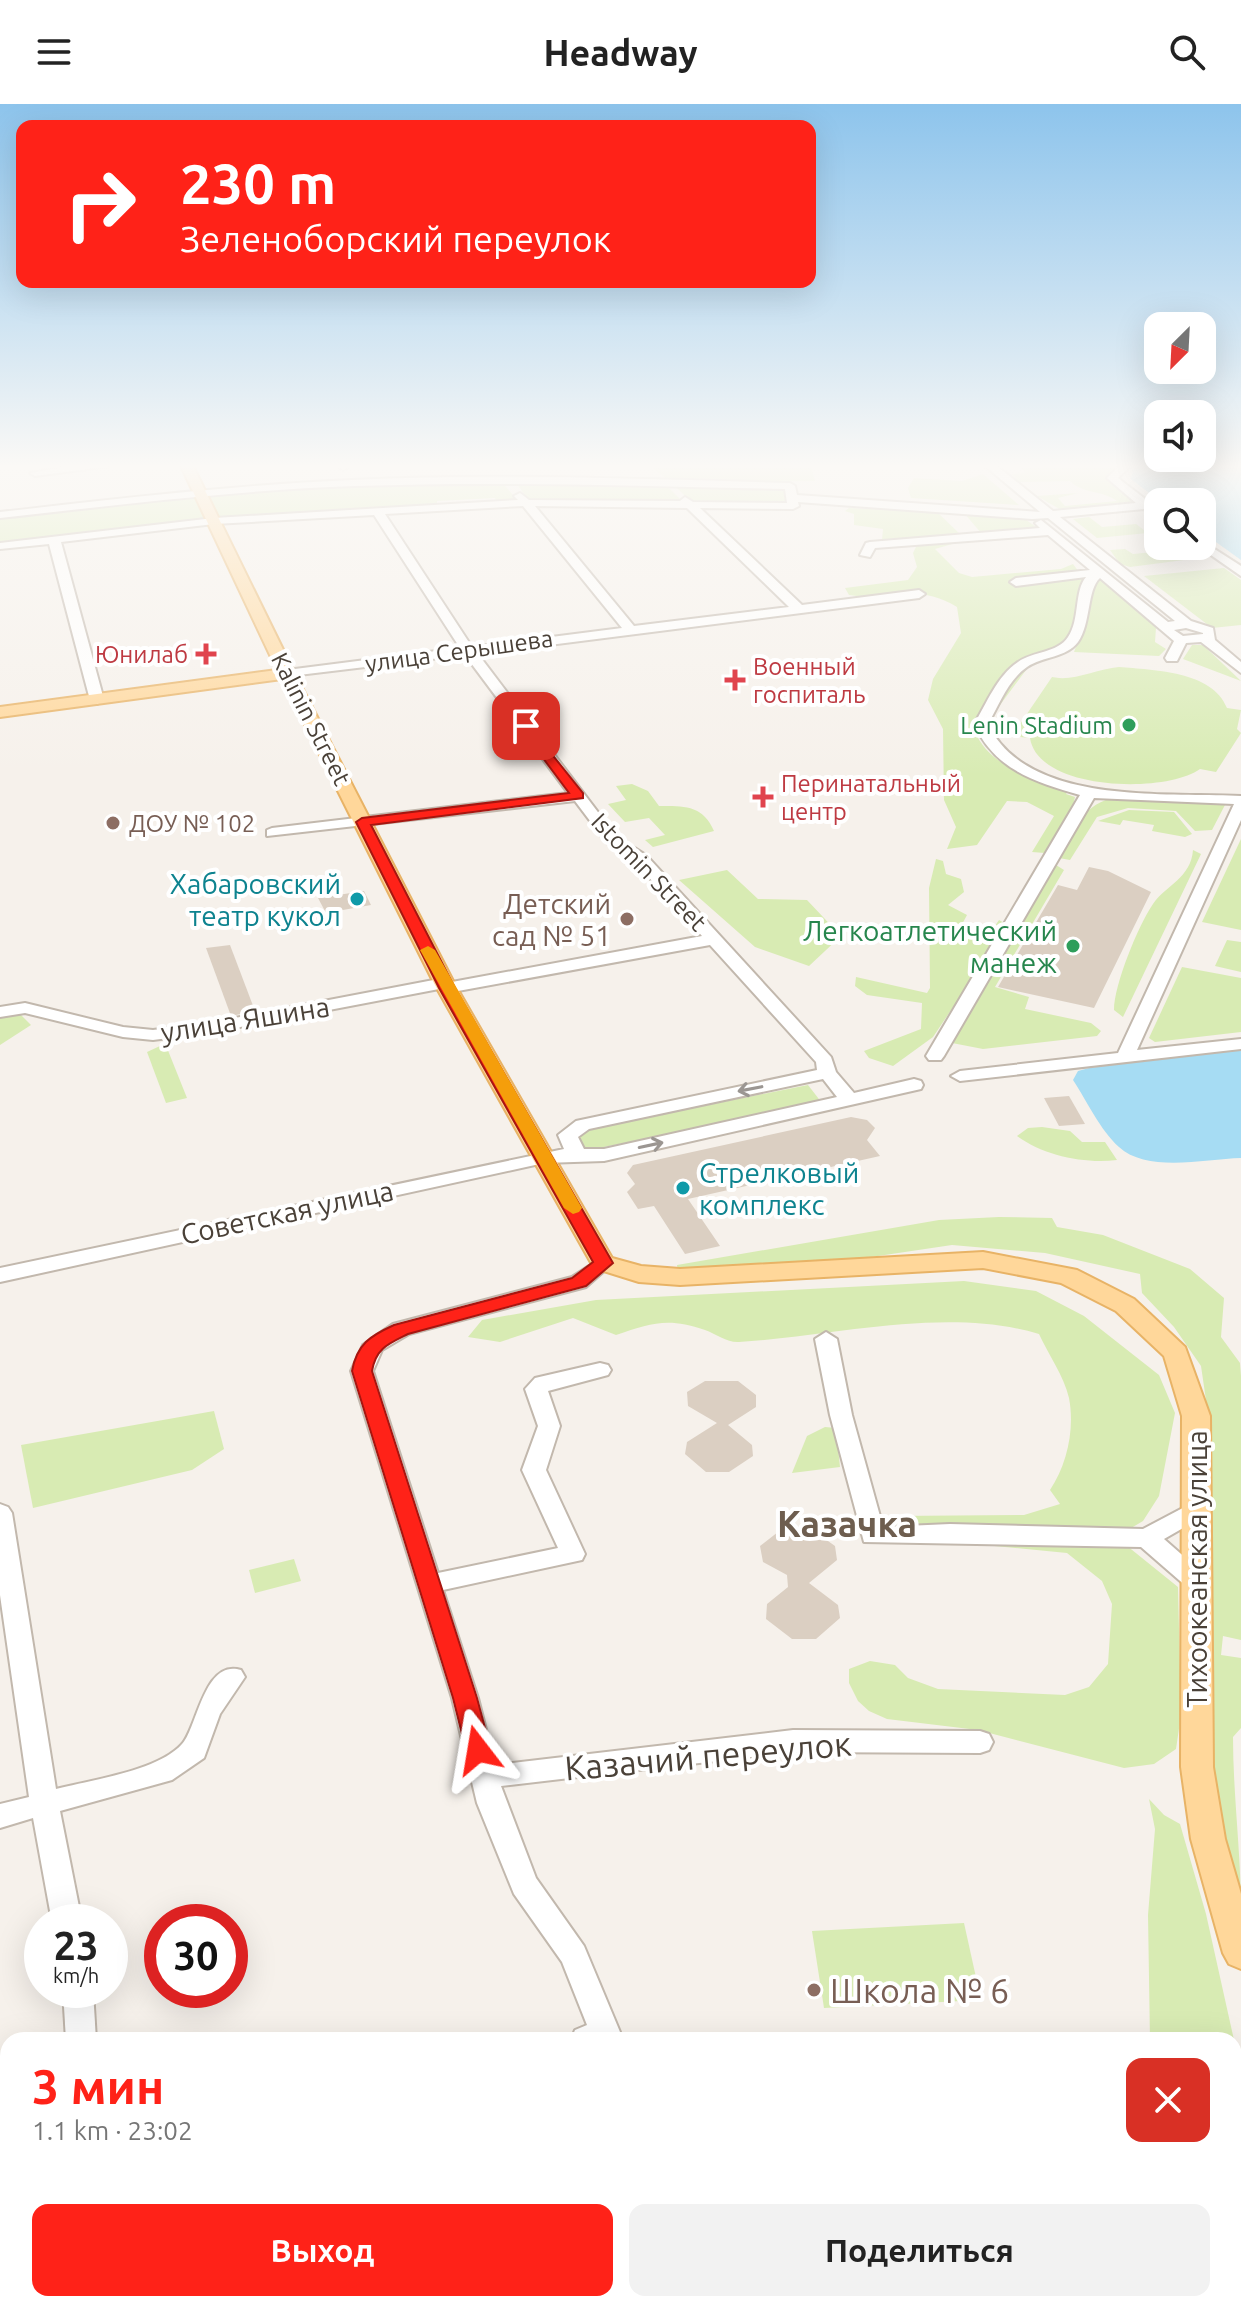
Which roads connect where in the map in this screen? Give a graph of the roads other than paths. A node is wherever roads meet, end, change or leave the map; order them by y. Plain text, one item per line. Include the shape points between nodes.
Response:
1 (62, 569) edge
2 (237, 569) edge
3 (415, 569) edge
4 (580, 569) edge
5 (757, 569) edge
6 (1095, 569) edge
7 (1120, 569) edge
8 (1099, 572) junction
9 (1016, 582) dead end
10 (919, 594) dead end
11 (798, 608) junction
12 (1187, 624) junction
13 (629, 628) junction
14 (1167, 628) junction
15 (1206, 639) junction
16 (1181, 640) junction
17 (468, 650) junction
18 (1172, 658) dead end
19 (1241, 669) edge
20 (287, 674) junction
21 (97, 700) junction
22 (0, 712) edge
23 (1089, 793) junction
24 (578, 796) junction
25 (1241, 802) edge
26 (362, 822) junction
27 (272, 833) dead end
28 (714, 939) junction
29 (446, 985) junction
30 (0, 1012) edge
31 (1241, 1044) edge
32 (1126, 1055) junction
33 (935, 1056) dead end
34 (827, 1073) junction
35 (960, 1076) dead end
36 (914, 1085) dead end
37 (851, 1101) junction
38 (575, 1151) junction
39 (544, 1157) junction
40 (603, 1263) junction
41 (0, 1275) edge
42 (826, 1339) dead end
43 (600, 1370) dead end
44 (1196, 1510) junction
45 (0, 1513) edge
46 (1147, 1538) junction
47 (1196, 1581) junction
48 (429, 1584) junction
49 (7, 1594) edge
50 (232, 1677) dead end
51 (980, 1742) dead end
52 (485, 1777) junction
53 (44, 1802) junction
54 (0, 1816) edge
55 (64, 1904) edge
56 (1241, 1953) edge
57 (79, 2008) edge
58 (81, 2032) edge
59 (605, 2032) edge

1 - 21 street
2 - 20 main road, Kalinin Street
3 - 17 street, Istomin Street
4 - 13 street
5 - 11 street
6 - 8 street
7 - 12 street
8 - 9 street
8 - 14 street
8 - 23 street via 1088,582 1072,642 1017,667 981,724 988,743 1007,761 1032,776
10 - 11 street, улица Серышева
11 - 13 street, улица Серышева
12 - 14 street
12 - 15 street via 1209,631
13 - 17 street, улица Серышева
14 - 16 street
15 - 16 street
15 - 19 street
16 - 18 street
17 - 20 street, улица Серышева
17 - 24 street, Istomin Street
20 - 21 main road, улица Серышева
20 - 26 main road, Kalinin Street
21 - 22 main road, улица Серышева
23 - 25 street
23 - 33 street
24 - 26 street
24 - 28 street, Istomin Street via 611,839 641,859
25 - 32 street
26 - 27 street
26 - 29 main road, Kalinin Street
28 - 29 street, улица Яшина
28 - 34 street, Istomin Street via 825,1061
29 - 30 street, улица Яшина via 178,1033 136,1035 25,1008
29 - 39 main road, Kalinin Street
31 - 32 street
32 - 35 street
34 - 37 street, Istomin Street
34 -> 38 street via 583,1125 568,1135
36 - 37 street, Советская улица
38 -> 37 street, Советская улица via 604,1155
38 - 39 street, Советская улица
39 - 40 main road, Kalinin Street
39 - 41 street, Советская улица
40 - 44 main road, Тихоокеанская улица via 639,1274 680,1277 983,1260 1068,1276 1125,1305 1176,1353 1196,1416
40 - 48 street via 579,1282 401,1329 375,1342 365,1354 362,1371
42 - 46 street via 873,1536
43 - 48 street via 536,1389 549,1426 534,1470 573,1554
44 - 46 street
44 - 47 main road, Тихоокеанская улица
45 - 49 street
46 - 47 street
47 - 56 main road, Тихоокеанская улица via 1197,1767 1208,1839
48 - 52 street
49 - 53 street
50 - 53 street via 208,1711 195,1750 173,1765
51 - 52 street, Казачий переулок via 793,1741
52 - 59 street via 524,1885 574,1955
53 - 54 street
53 - 55 street
57 - 58 street

